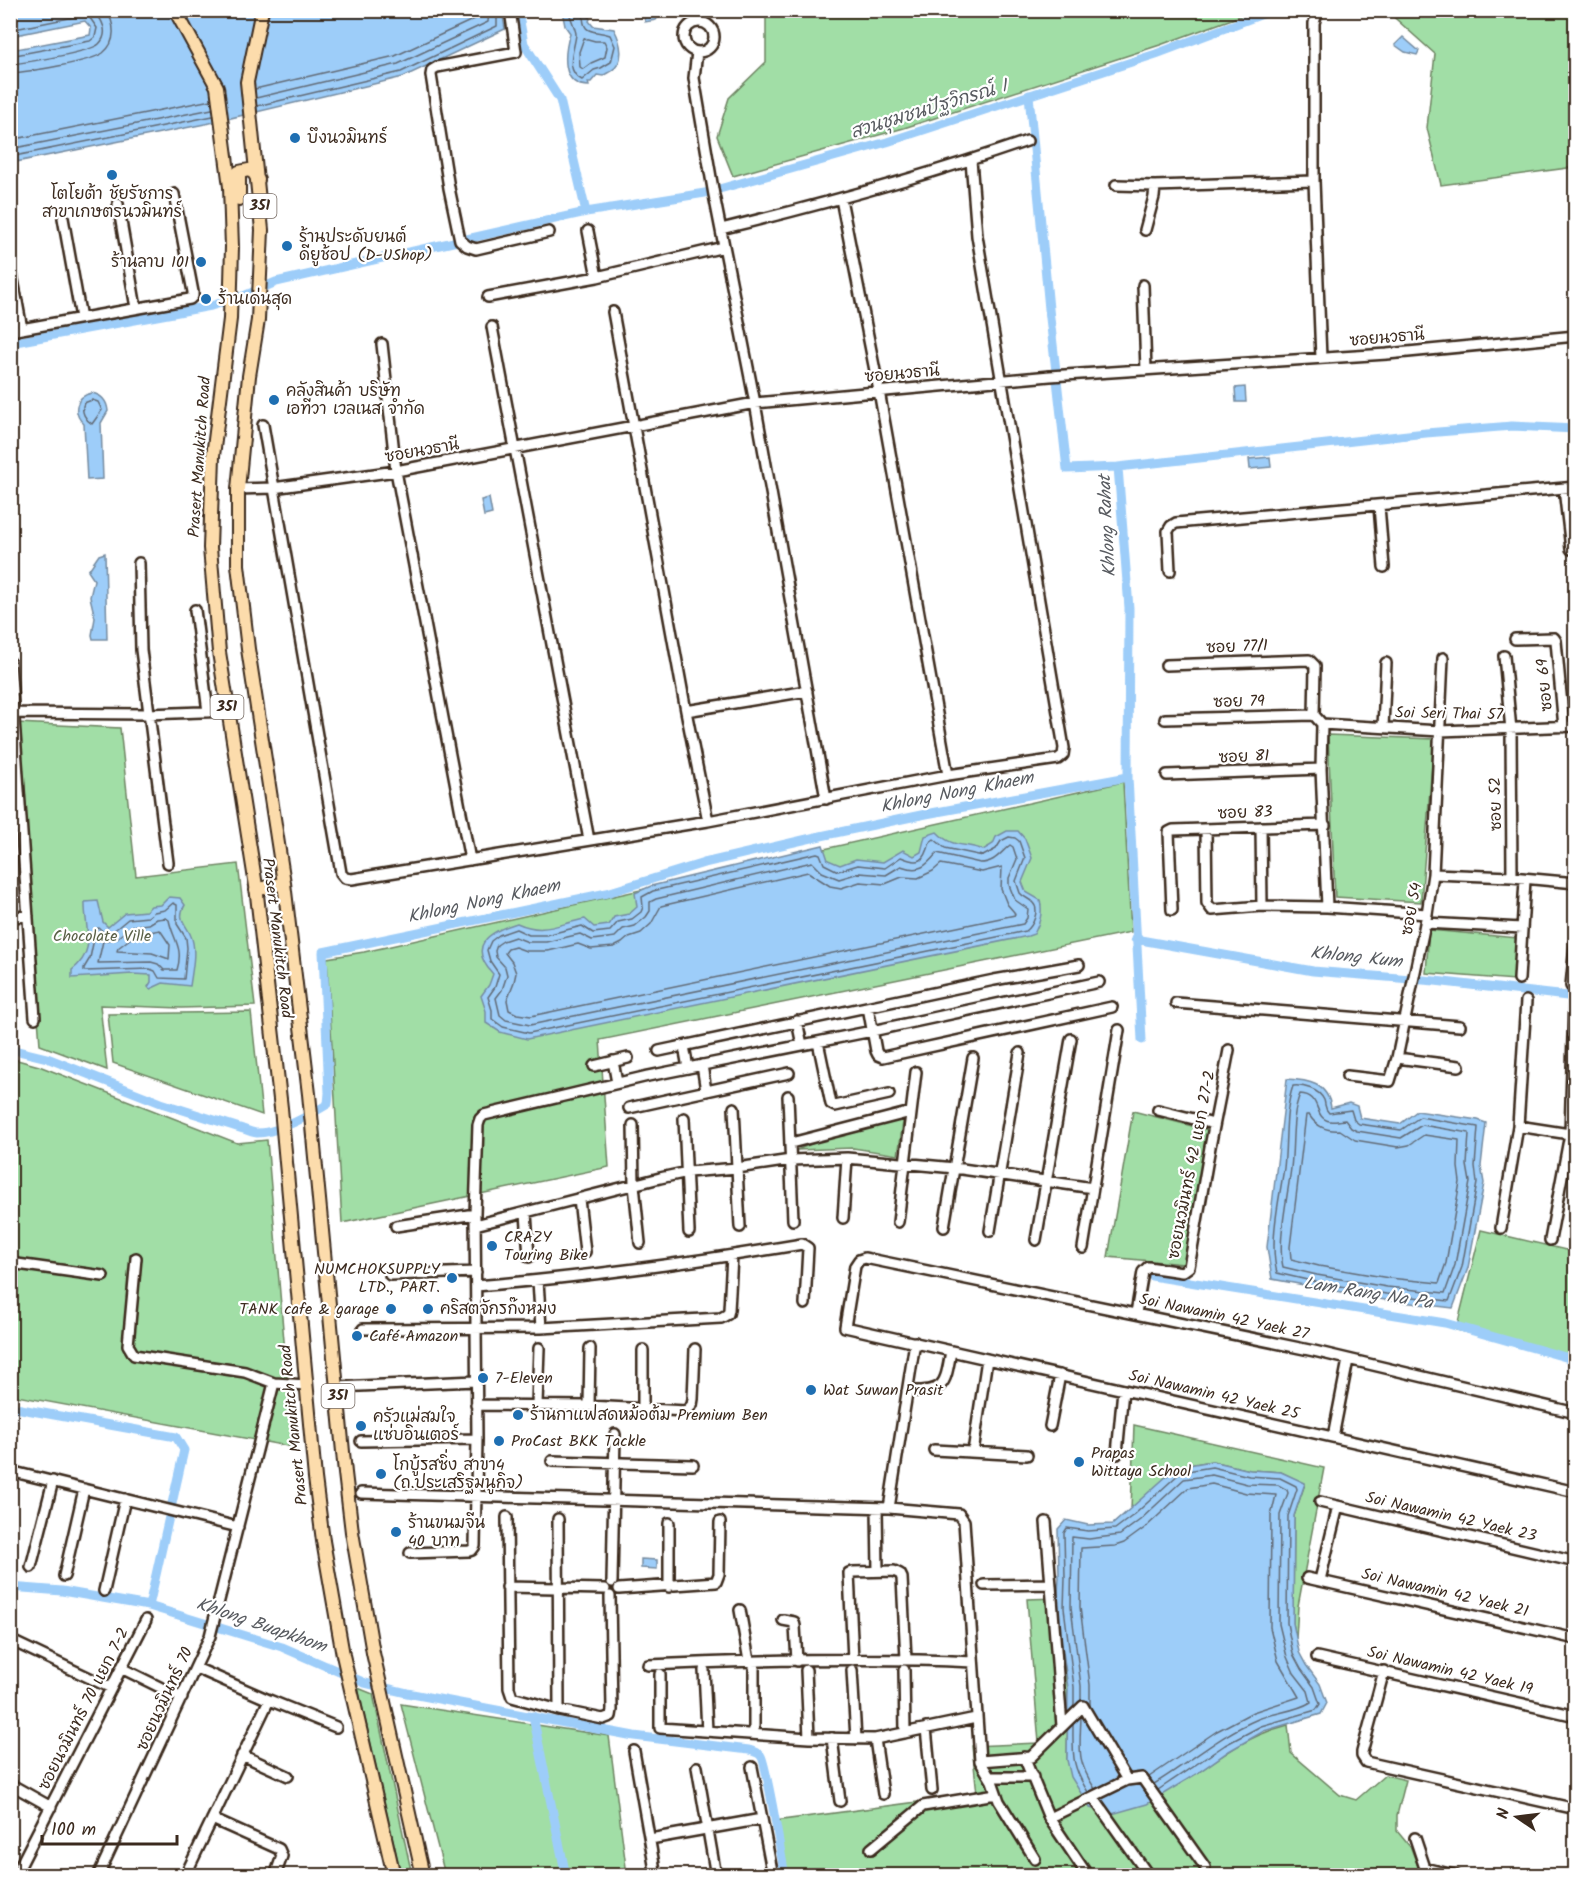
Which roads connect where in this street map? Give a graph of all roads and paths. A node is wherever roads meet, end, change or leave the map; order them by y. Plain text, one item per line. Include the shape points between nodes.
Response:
1 (175, 10) edge
2 (262, 10) edge
3 (510, 10) edge
4 (1318, 10) edge
5 (697, 52) dead end
6 (1027, 141) dead end
7 (970, 160) junction
8 (258, 181) junction
9 (1314, 181) junction
10 (1116, 185) dead end
11 (1155, 186) junction
12 (174, 194) dead end
13 (841, 199) junction
14 (118, 204) dead end
15 (63, 218) dead end
16 (721, 229) junction
17 (1145, 230) dead end
18 (588, 231) dead end
19 (549, 232) dead end
20 (724, 247) junction
21 (10, 263) edge
22 (597, 277) junction
23 (1143, 285) dead end
24 (488, 297) dead end
25 (232, 300) junction
26 (136, 308) junction
27 (613, 312) dead end
28 (81, 318) junction
29 (492, 327) dead end
30 (22, 328) junction
31 (10, 331) edge
32 (1575, 336) edge
33 (382, 344) dead end
34 (1322, 358) junction
35 (1146, 370) junction
36 (1000, 381) junction
37 (879, 391) junction
38 (754, 404) junction
39 (263, 425) dead end
40 (635, 425) junction
41 (514, 450) junction
42 (396, 471) junction
43 (1575, 487) edge
44 (273, 488) junction
45 (238, 489) junction
46 (1564, 489) junction
47 (1379, 506) junction
48 (1571, 549) dead end
49 (139, 563) dead end
50 (1384, 567) dead end
51 (1170, 571) dead end
52 (195, 610) dead end
53 (1515, 639) dead end
54 (1504, 656) dead end
55 (1443, 658) dead end
56 (10, 662) edge
57 (1386, 663) dead end
58 (1166, 665) dead end
59 (807, 691) junction
60 (228, 711) junction
61 (686, 711) junction
62 (208, 712) junction
63 (12, 713) edge
64 (148, 714) junction
65 (1314, 716) junction
66 (1165, 719) dead end
67 (1322, 724) junction
68 (1575, 726) edge
69 (1564, 727) junction
70 (1383, 728) junction
71 (1511, 730) junction
72 (1440, 732) junction
73 (1321, 770) junction
74 (948, 775) junction
75 (1167, 775) dead end
76 (826, 799) junction
77 (708, 821) junction
78 (1325, 825) junction
79 (1261, 827) junction
80 (1206, 829) junction
81 (589, 840) junction
82 (470, 860) junction
83 (168, 863) dead end
84 (1433, 874) junction
85 (1512, 877) junction
86 (1525, 880) junction
87 (284, 883) junction
88 (1575, 883) edge
89 (256, 890) junction
90 (1262, 906) junction
91 (1327, 907) junction
92 (1172, 910) dead end
93 (28, 916) junction
94 (10, 917) edge
95 (1426, 918) junction
96 (1522, 928) junction
97 (1575, 936) edge
98 (1079, 965) dead end
99 (1519, 979) dead end
100 (1099, 982) dead end
101 (1571, 986) dead end
102 (1526, 1001) dead end
103 (1574, 1002) dead end
104 (1176, 1003) dead end
105 (1112, 1006) dead end
106 (868, 1007) junction
107 (35, 1018) dead end
108 (798, 1021) junction
109 (1404, 1021) junction
110 (1460, 1026) dead end
111 (1119, 1030) dead end
112 (872, 1031) junction
113 (1071, 1039) dead end
114 (818, 1042) junction
115 (801, 1045) junction
116 (684, 1046) junction
117 (1230, 1050) dead end
118 (659, 1051) dead end
119 (1020, 1053) dead end
120 (628, 1058) dead end
121 (973, 1058) dead end
122 (1397, 1058) junction
123 (613, 1062) junction
124 (702, 1065) junction
125 (594, 1066) dead end
126 (1459, 1066) dead end
127 (688, 1068) junction
128 (916, 1072) dead end
129 (789, 1073) dead end
130 (1347, 1076) dead end
131 (617, 1083) junction
132 (706, 1091) junction
133 (889, 1094) dead end
134 (788, 1096) dead end
135 (629, 1108) dead end
136 (734, 1108) dead end
137 (1158, 1110) dead end
138 (911, 1112) junction
139 (684, 1118) dead end
140 (1215, 1124) junction
141 (633, 1125) dead end
142 (1518, 1126) junction
143 (1573, 1135) edge
144 (791, 1143) junction
145 (847, 1158) junction
146 (791, 1161) junction
147 (904, 1162) junction
148 (737, 1168) junction
149 (955, 1168) junction
150 (688, 1172) junction
151 (1000, 1175) junction
152 (1046, 1182) junction
153 (634, 1185) junction
154 (1092, 1188) junction
155 (579, 1199) junction
156 (526, 1213) junction
157 (475, 1214) junction
158 (843, 1218) dead end
159 (793, 1220) dead end
160 (898, 1222) dead end
161 (475, 1225) junction
162 (396, 1226) dead end
163 (740, 1227) dead end
164 (944, 1227) dead end
165 (1501, 1228) dead end
166 (990, 1231) dead end
167 (689, 1232) dead end
168 (1036, 1240) dead end
169 (1550, 1240) dead end
170 (640, 1243) dead end
171 (1083, 1248) dead end
172 (585, 1252) dead end
173 (732, 1256) junction
174 (529, 1257) dead end
175 (136, 1258) dead end
176 (10, 1263) edge
177 (476, 1272) junction
178 (390, 1275) dead end
179 (103, 1276) dead end
180 (538, 1281) junction
181 (476, 1286) junction
182 (805, 1304) dead end
183 (1136, 1313) junction
184 (845, 1327) joint
185 (542, 1328) junction
186 (363, 1329) dead end
187 (477, 1329) junction
188 (915, 1342) junction
189 (539, 1348) dead end
190 (590, 1348) dead end
191 (695, 1349) dead end
192 (643, 1350) dead end
193 (951, 1351) junction
194 (987, 1359) junction
195 (1348, 1360) junction
196 (1060, 1375) junction
197 (476, 1381) junction
198 (274, 1383) junction
199 (307, 1385) junction
200 (338, 1387) junction
201 (1123, 1390) junction
202 (907, 1391) junction
203 (537, 1404) junction
204 (476, 1405) junction
205 (589, 1406) junction
206 (643, 1409) junction
207 (1575, 1413) edge
208 (1050, 1426) dead end
209 (615, 1434) dead end
210 (1333, 1437) junction
211 (477, 1439) junction
212 (361, 1441) dead end
213 (933, 1450) dead end
214 (973, 1452) junction
215 (1117, 1454) dead end
216 (1027, 1455) dead end
217 (552, 1461) dead end
218 (614, 1463) junction
219 (693, 1465) dead end
220 (11, 1473) edge
221 (53, 1481) junction
222 (84, 1489) junction
223 (361, 1492) dead end
224 (1575, 1492) edge
225 (476, 1495) junction
226 (125, 1499) junction
227 (613, 1501) junction
228 (1320, 1502) dead end
229 (1338, 1506) junction
230 (877, 1508) junction
231 (889, 1508) junction
232 (507, 1517) dead end
233 (558, 1518) dead end
234 (720, 1522) dead end
235 (1046, 1522) dead end
236 (669, 1524) dead end
237 (238, 1527) junction
238 (410, 1553) dead end
239 (1575, 1562) edge
240 (31, 1567) dead end
241 (878, 1571) junction
242 (64, 1576) dead end
243 (1307, 1578) dead end
244 (1320, 1580) junction
245 (612, 1582) junction
246 (1051, 1584) junction
247 (984, 1585) dead end
248 (507, 1587) junction
249 (669, 1587) junction
250 (558, 1589) junction
251 (619, 1589) junction
252 (104, 1592) dead end
253 (607, 1593) junction
254 (740, 1610) dead end
255 (146, 1620) dead end
256 (783, 1620) dead end
257 (1575, 1638) edge
258 (14, 1642) dead end
259 (1317, 1657) dead end
260 (906, 1659) junction
261 (797, 1661) junction
262 (973, 1662) junction
263 (752, 1664) junction
264 (648, 1665) dead end
265 (853, 1665) junction
266 (121, 1668) junction
267 (196, 1668) junction
268 (704, 1670) dead end
269 (806, 1670) dead end
270 (904, 1670) dead end
271 (1384, 1671) junction
272 (660, 1674) dead end
273 (111, 1688) junction
274 (182, 1698) junction
275 (269, 1700) junction
276 (558, 1710) junction
277 (1575, 1716) edge
278 (976, 1718) junction
279 (1062, 1726) junction
280 (336, 1727) dead end
281 (926, 1728) junction
282 (707, 1731) junction
283 (905, 1733) junction
284 (754, 1734) junction
285 (809, 1738) junction
286 (832, 1738) junction
287 (856, 1738) junction
288 (875, 1739) junction
289 (634, 1751) dead end
290 (243, 1755) junction
291 (1024, 1757) junction
292 (980, 1761) junction
293 (697, 1767) dead end
294 (752, 1767) dead end
295 (288, 1776) dead end
296 (990, 1777) junction
297 (1033, 1777) junction
298 (1127, 1780) junction
299 (10, 1784) edge
300 (932, 1790) dead end
301 (884, 1794) dead end
302 (996, 1794) junction
303 (1093, 1797) junction
304 (840, 1801) dead end
305 (51, 1807) junction
306 (1575, 1809) edge
307 (1049, 1818) junction
308 (212, 1819) junction
309 (762, 1819) junction
310 (707, 1829) junction
311 (1415, 1838) dead end
312 (650, 1839) junction
313 (871, 1849) dead end
314 (1035, 1859) dead end
315 (1205, 1867) dead end
316 (15, 1875) edge
317 (98, 1875) edge
318 (185, 1875) edge
319 (274, 1875) edge
320 (394, 1875) edge
321 (423, 1875) edge
322 (656, 1875) edge
323 (716, 1875) edge
324 (773, 1875) edge
325 (1088, 1875) edge
326 (1149, 1875) edge
327 (1457, 1875) edge

1 - 25 main road, Prasert Manukitch Road / 351 via 217,87 230,187
2 - 8 main road, Prasert Manukitch Road / 351 via 247,82
3 - 19 street via 516,52 432,70 449,188 462,241 467,246 476,249
4 - 9 street via 1314,23
5 - 16 street via 694,78
6 - 7 street
7 - 13 street
7 - 36 street via 977,236
8 - 25 main road via 249,170 239,172
8 - 45 main road, Prasert Manukitch Road / 351 via 262,230 259,299
9 - 11 street
9 - 34 street
10 - 11 street
11 - 17 street
12 - 26 street via 193,296
13 - 16 street
13 - 37 street
14 - 26 street
15 - 28 street
16 - 20 street
18 - 22 street
20 - 22 street
20 - 38 street
21 - 30 street
22 - 24 street
23 - 35 street
25 - 60 main road, Prasert Manukitch Road / 351 via 213,456 210,548
26 - 28 street
27 - 40 street
28 - 30 street
29 - 41 street
30 - 31 street
32 - 34 street, ซอยนวธานี
33 - 42 street
34 - 35 street, ซอยนวธานี
35 - 36 street, ซอยนวธานี
36 - 37 street, ซอยนวธานี
36 - 74 street via 1064,748 1058,759
37 - 38 street, ซอยนวธานี
37 - 74 street
38 - 40 street, ซอยนวธานี
38 - 59 street
39 - 44 street
40 - 41 street, ซอยนวธานี
40 - 61 street
41 - 42 street, ซอยนวธานี
41 - 81 street
42 - 44 street, ซอยนวธานี
42 - 82 street
43 - 46 street
44 - 45 street, ซอยนวธานี
44 - 82 street via 341,873 352,879
45 - 87 main road, Prasert Manukitch Road / 351 via 239,575
46 - 47 street
46 - 48 street
47 - 50 street
47 - 51 street via 1176,523 1168,531
49 - 64 street via 141,650
52 - 62 street
53 - 69 street, ซอย 69 via 1556,641
54 - 71 street, ซอย 52
55 - 72 street, ซอย 54
56 - 63 street
57 - 70 street
58 - 65 street, ซอย 77/1 via 1309,660 1315,666
59 - 61 street
59 - 76 street
60 - 62 street
60 - 89 main road, Prasert Manukitch Road / 351
61 - 77 street
62 - 64 street
63 - 64 street
63 - 93 street
64 - 83 street
65 - 66 street, ซอย 79
65 - 67 street
67 - 70 street, Soi Seri Thai 57
67 - 73 street
68 - 69 street, Soi Seri Thai 57
69 - 71 street, Soi Seri Thai 57
70 - 72 street, Soi Seri Thai 57
71 - 72 street, Soi Seri Thai 57
71 - 85 street, ซอย 52
72 - 84 street, ซอย 54
73 - 75 street, ซอย 81
73 - 78 street
74 - 76 street
76 - 77 street
77 - 81 street
78 - 79 street, ซอย 83
78 - 91 street
79 - 80 street, ซอย 83
79 - 90 street
80 - 90 street via 1209,908
80 - 92 street, ซอย 83 via 1173,830 1168,835
81 - 82 street
84 - 85 street
84 - 95 street, ซอย 54
85 - 86 street
86 - 88 street
86 - 96 street
87 - 89 main road
87 - 200 main road, Prasert Manukitch Road / 351
89 - 199 main road, Prasert Manukitch Road / 351
90 - 91 street
91 - 95 street
93 - 94 street
93 - 107 street
95 - 96 street
95 - 109 street, ซอย 54
96 - 99 street
97 - 101 street
98 - 106 street
100 - 112 street
102 - 142 street
103 - 143 street
104 - 109 street
105 - 112 street via 883,1057 878,1055
106 - 108 street
106 - 112 street
108 - 115 street
108 - 116 street
109 - 110 street
109 - 122 street, ซอย 54
111 - 154 street
112 - 114 street
113 - 152 street
114 - 115 street
114 - 133 street via 831,1104
115 - 124 street
116 - 118 street
116 - 127 street
117 - 140 street, ซอยนวมินทร์ 42 แยก 27-2
119 - 151 street
120 - 123 street
121 - 149 street
122 - 126 street
122 - 130 street, ซอย 54 via 1388,1082
123 - 125 street
123 - 131 street
124 - 127 street
124 - 132 street
127 - 131 street
128 - 138 street
129 - 132 street
131 - 157 street via 484,1115 478,1125
132 - 135 street
134 - 144 street
136 - 148 street
137 - 140 street
138 - 144 street
138 - 147 street
139 - 150 street
140 - 183 street, ซอยนวมินทร์ 42 แยก 27-2 via 1189,1267 1182,1272 1148,1267 1143,1272
141 - 153 street
142 - 143 street
142 - 165 street
143 - 169 street
144 - 146 street
145 - 146 street
145 - 147 street
145 - 158 street
146 - 148 street
146 - 159 street
147 - 149 street
147 - 160 street
148 - 150 street
148 - 163 street
149 - 151 street
149 - 164 street
150 - 153 street
150 - 167 street
151 - 152 street
151 - 166 street
152 - 154 street
152 - 168 street
153 - 155 street
153 - 170 street
154 - 171 street
155 - 156 street
155 - 172 street
156 - 161 street
156 - 174 street
157 - 161 street
157 - 162 street
161 - 177 street
173 - 180 street
173 - 182 street via 806,1245
173 - 185 street via 726,1316
175 - 198 street via 128,1345 134,1355 245,1372
176 - 179 street
177 - 178 street
177 - 181 street
180 - 181 street
180 - 185 street
181 - 187 street
183 - 184 street, Soi Nawamin 42 Yaek 27 via 865,1258 855,1266
183 - 195 street, Soi Nawamin 42 Yaek 27
184 - 188 street, Soi Nawamin 42 Yaek 25
185 - 187 street
186 - 187 street
187 - 197 street
188 - 193 street, Soi Nawamin 42 Yaek 25
188 - 202 street
189 - 203 street
190 - 205 street
191 - 206 street via 690,1409
192 - 206 street
193 - 194 street, Soi Nawamin 42 Yaek 25
193 - 202 street via 947,1374 940,1386 928,1392
194 - 196 street, Soi Nawamin 42 Yaek 25
194 - 214 street
195 - 207 street, Soi Nawamin 42 Yaek 27
195 - 210 street
196 - 201 street, Soi Nawamin 42 Yaek 25
196 - 208 street
197 - 200 street
197 - 204 street
198 - 199 street
198 - 237 street, ซอยนวมินทร์ 70
199 - 320 main road, Prasert Manukitch Road / 351 via 322,1541 343,1655
200 - 321 main road, Prasert Manukitch Road / 351 via 351,1522 373,1653
201 - 210 street, Soi Nawamin 42 Yaek 25
201 - 215 street
202 - 231 street
203 - 204 street
203 - 205 street
204 - 211 street
205 - 206 street
209 - 218 street
210 - 224 street, Soi Nawamin 42 Yaek 25
211 - 212 street
211 - 225 street
213 - 214 street
214 - 216 street
217 - 218 street
218 - 219 street
218 - 227 street
220 - 221 street
221 - 222 street
221 - 240 street
222 - 226 street
222 - 242 street
223 - 225 street
225 - 227 street
225 - 238 street via 476,1540 472,1550
226 - 237 street
226 - 252 street
227 - 230 street
227 - 245 street
228 - 229 street, Soi Nawamin 42 Yaek 23
229 - 239 street, Soi Nawamin 42 Yaek 23
229 - 244 street
230 - 231 street
230 - 241 street
231 - 262 street via 962,1516
232 - 248 street
233 - 250 street
234 - 249 street via 716,1582
235 - 246 street
236 - 249 street
237 - 267 street, ซอยนวมินทร์ 70 via 210,1636
241 - 260 street via 897,1572 902,1578
241 - 265 street via 852,1572 848,1577
243 - 244 street, Soi Nawamin 42 Yaek 21
244 - 257 street, Soi Nawamin 42 Yaek 21
245 - 251 street
245 - 253 street via 606,1584
246 - 247 street
246 - 279 street
248 - 250 street
248 - 276 street via 511,1693 516,1699
249 - 251 street
250 - 253 street
250 - 276 street
251 - 253 street via 616,1595
253 - 276 street via 612,1713 603,1719
254 - 263 street
255 - 266 street, ซอยนวมินทร์ 70 แยก 7-2
256 - 261 street via 795,1626
258 - 273 street
259 - 271 street, Soi Nawamin 42 Yaek 19
260 - 262 street
260 - 265 street
261 - 263 street
261 - 265 street
262 - 278 street
263 - 264 street
263 - 284 street
265 - 287 street
266 - 273 street, ซอยนวมินทร์ 70 แยก 7-2
266 - 274 street
267 - 274 street, ซอยนวมินทร์ 70
267 - 275 street
268 - 282 street
269 - 285 street
270 - 283 street
271 - 277 street, Soi Nawamin 42 Yaek 19
271 - 306 street via 1362,1752 1366,1762
272 - 282 street via 660,1728
273 - 305 street, ซอยนวมินทร์ 70 แยก 7-2
274 - 317 street, ซอยนวมินทร์ 70
275 - 280 street
275 - 290 street
278 - 281 street
278 - 292 street
279 - 291 street via 1031,1757
279 - 298 street via 1083,1706
281 - 283 street
281 - 300 street
282 - 284 street
283 - 288 street
284 - 285 street
285 - 286 street
286 - 287 street
286 - 304 street
287 - 288 street
288 - 301 street
289 - 312 street
290 - 295 street
290 - 308 street
291 - 292 street
291 - 297 street
292 - 296 street
293 - 310 street
294 - 309 street
296 - 297 street
296 - 302 street
297 - 307 street
298 - 303 street
298 - 315 street via 1142,1778
299 - 305 street
302 - 313 street via 923,1806
302 - 314 street
303 - 307 street
303 - 326 street
305 - 316 street, ซอยนวมินทร์ 70 แยก 7-2
307 - 325 street
308 - 318 street
308 - 319 street via 279,1849 282,1856
309 - 310 street
309 - 324 street
310 - 312 street
310 - 323 street
311 - 327 street via 1425,1868
312 - 322 street

